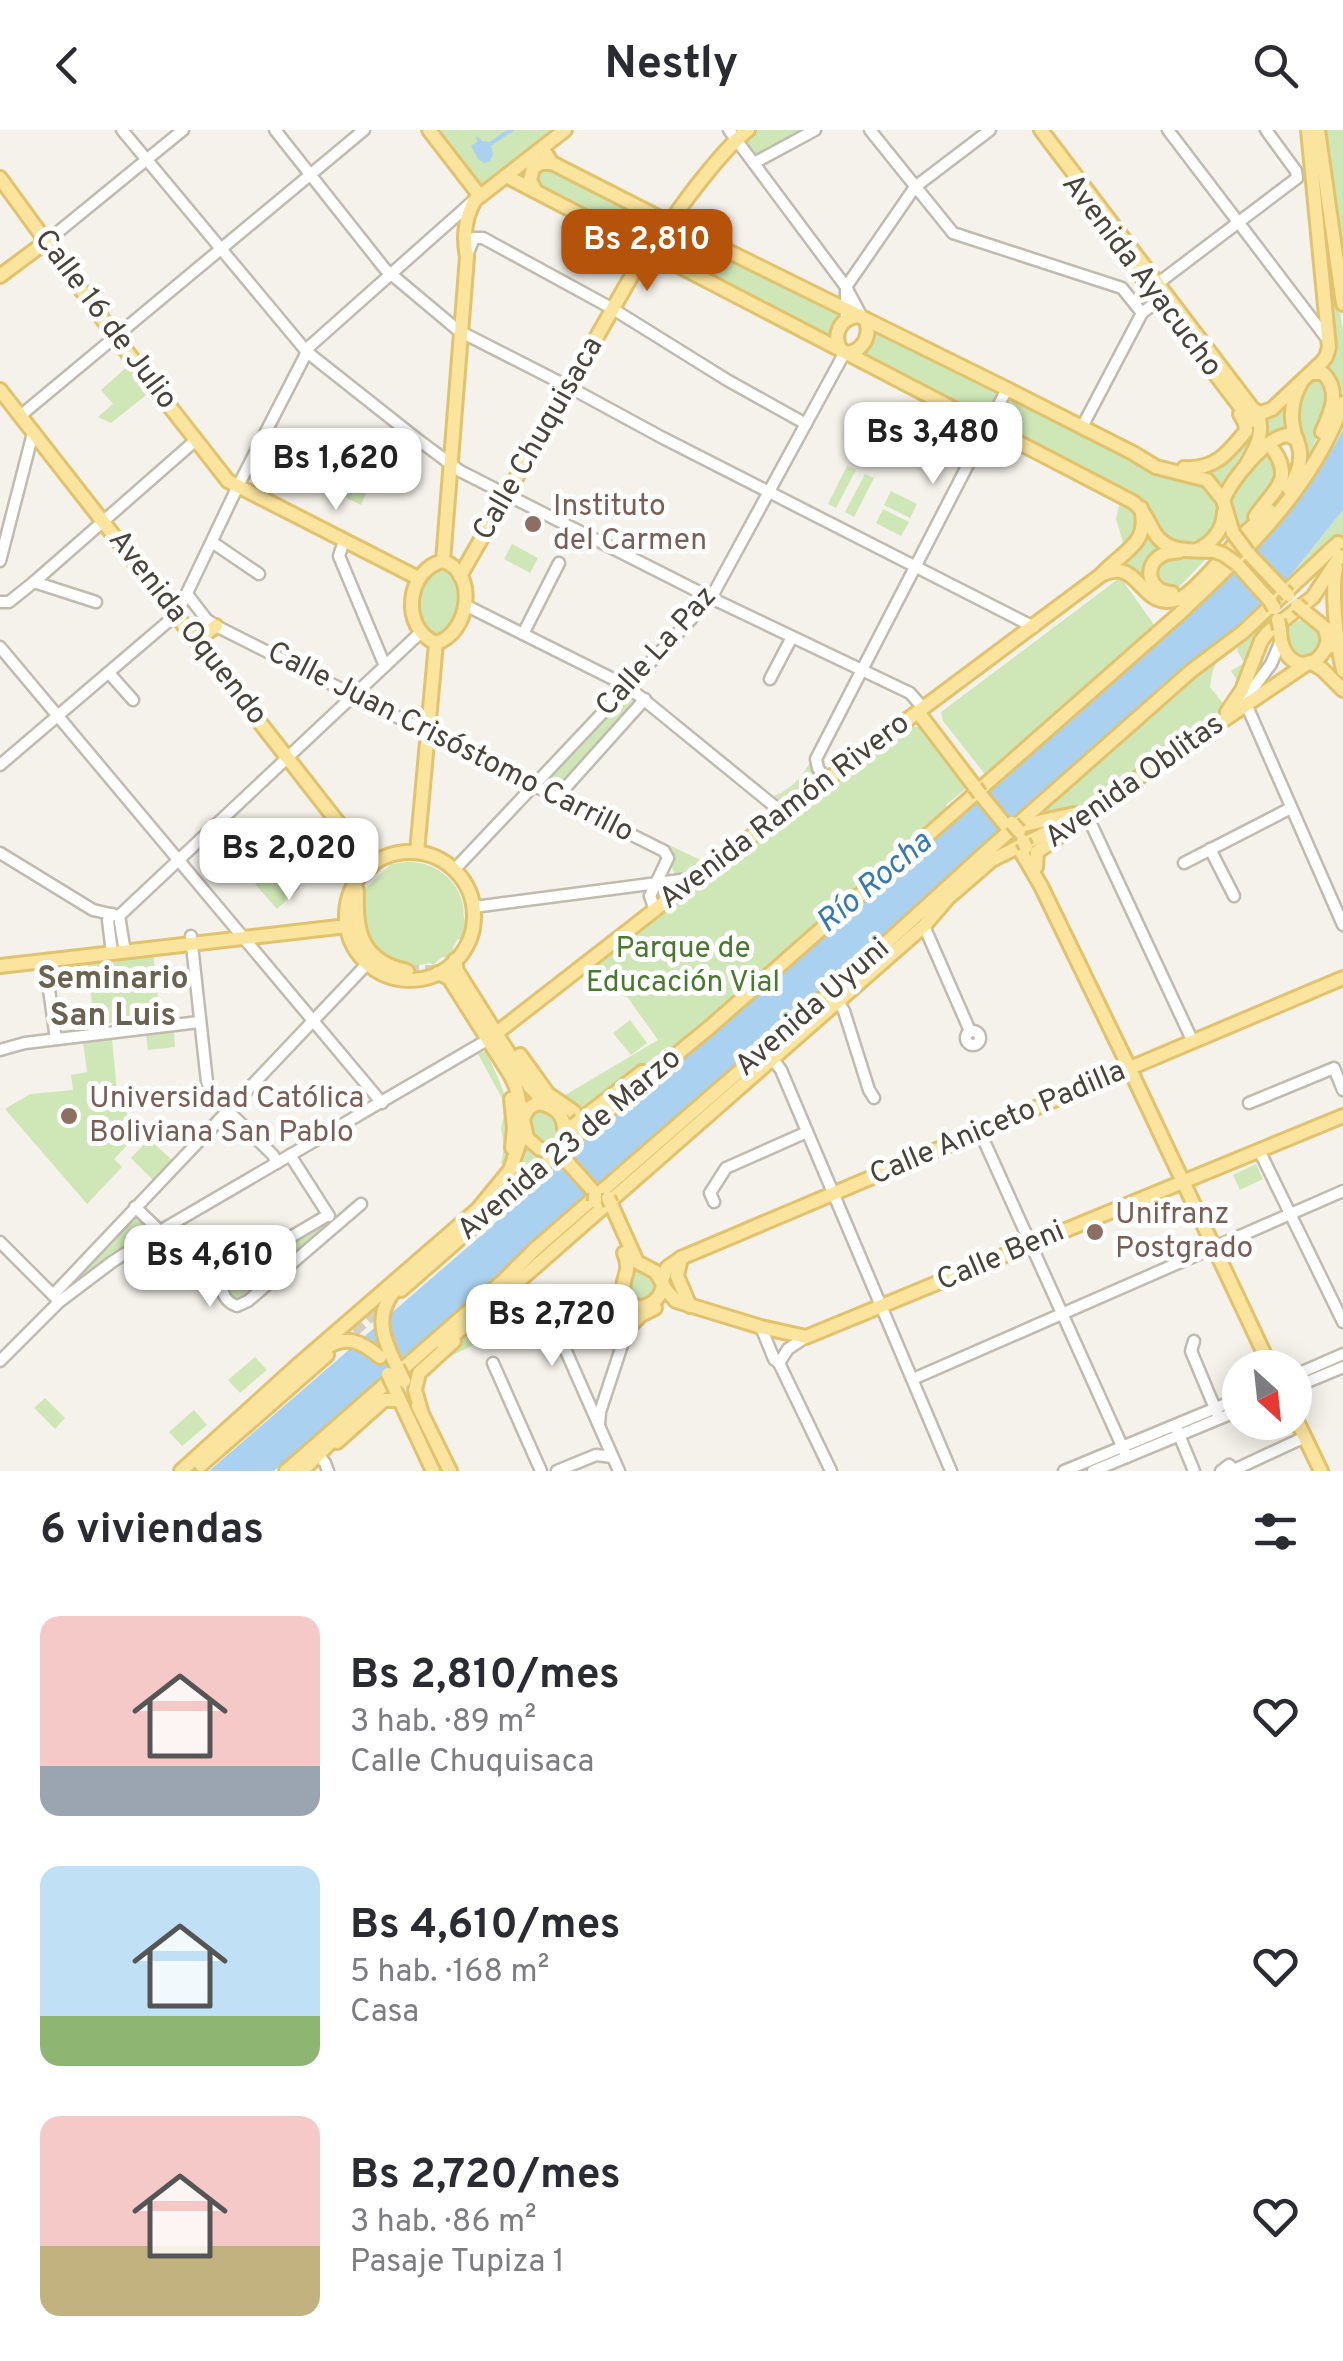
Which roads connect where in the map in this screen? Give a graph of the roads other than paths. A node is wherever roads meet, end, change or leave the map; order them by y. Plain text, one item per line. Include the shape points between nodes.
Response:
1 (122, 130) edge
2 (182, 130) edge
3 (276, 130) edge
4 (364, 130) edge
5 (430, 130) edge
6 (564, 130) edge
7 (748, 130) edge
8 (815, 130) edge
9 (870, 130) edge
10 (990, 130) edge
11 (1031, 130) edge
12 (1041, 130) edge
13 (1266, 130) edge
14 (1171, 131) edge
15 (1312, 133) edge
16 (733, 135) edge
17 (542, 148) junction
18 (1284, 154) junction
19 (147, 160) junction
20 (552, 163) junction
21 (754, 163) junction
22 (310, 175) junction
23 (506, 176) junction
24 (0, 178) edge
25 (1297, 178) junction
26 (1314, 182) junction
27 (915, 187) junction
28 (535, 190) junction
29 (478, 198) junction
30 (1093, 206) junction
31 (672, 220) junction
32 (1238, 222) junction
33 (47, 241) junction
34 (220, 250) junction
35 (650, 251) junction
36 (467, 258) junction
37 (1142, 273) junction
38 (390, 274) junction
39 (0, 276) edge
40 (846, 287) junction
41 (1122, 288) junction
42 (1160, 293) junction
43 (1343, 304) edge
44 (614, 309) junction
45 (1142, 313) junction
46 (855, 317) junction
47 (460, 331) junction
48 (116, 338) junction
49 (1328, 340) junction
50 (307, 352) junction
51 (845, 352) junction
52 (1215, 375) junction
53 (1306, 377) junction
54 (569, 386) junction
55 (1007, 389) junction
56 (0, 390) edge
57 (1343, 403) edge
58 (1252, 415) junction
59 (20, 416) junction
60 (806, 424) junction
61 (987, 427) junction
62 (1082, 427) junction
63 (32, 433) junction
64 (196, 440) junction
65 (1298, 440) junction
66 (1274, 451) dead end
67 (1133, 453) junction
68 (450, 463) junction
69 (1245, 467) junction
70 (1308, 472) junction
71 (238, 486) junction
72 (768, 493) junction
73 (508, 494) junction
74 (1224, 505) junction
75 (1141, 508) junction
76 (103, 520) junction
77 (1240, 532) junction
78 (344, 541) junction
79 (212, 542) junction
80 (1341, 547) edge
81 (1190, 550) junction
82 (1214, 558) junction
83 (443, 560) junction
84 (0, 561) edge
85 (559, 563) dead end
86 (915, 566) junction
87 (260, 574) dead end
88 (1101, 575) junction
89 (460, 576) junction
90 (418, 578) junction
91 (34, 582) junction
92 (187, 594) junction
93 (711, 598) junction
94 (1293, 600) junction
95 (0, 602) edge
96 (96, 602) dead end
97 (465, 606) junction
98 (177, 614) junction
99 (1276, 619) junction
100 (216, 626) junction
101 (1034, 627) junction
102 (420, 633) junction
103 (523, 634) junction
104 (792, 638) junction
105 (1328, 639) junction
106 (197, 640) junction
107 (436, 643) junction
108 (0, 647) edge
109 (1309, 663) junction
110 (384, 666) junction
111 (108, 672) junction
112 (861, 672) junction
113 (1343, 672) edge
114 (770, 679) dead end
115 (628, 686) junction
116 (1343, 690) edge
117 (354, 694) junction
118 (645, 699) junction
119 (132, 700) dead end
120 (1246, 704) junction
121 (920, 710) junction
122 (57, 716) junction
123 (1220, 722) junction
124 (427, 731) junction
125 (288, 758) junction
126 (0, 765) edge
127 (827, 780) junction
128 (534, 785) junction
129 (558, 796) junction
130 (1291, 808) junction
131 (1086, 813) junction
132 (784, 814) junction
133 (1019, 841) junction
134 (1210, 850) junction
135 (417, 852) junction
136 (0, 853) edge
137 (179, 860) junction
138 (1184, 863) dead end
139 (372, 866) junction
140 (454, 870) junction
141 (697, 877) junction
142 (357, 882) junction
143 (656, 883) junction
144 (1234, 896) dead end
145 (474, 907) junction
146 (655, 910) junction
147 (116, 915) junction
148 (347, 922) junction
149 (928, 922) junction
150 (1343, 925) edge
151 (240, 934) junction
152 (192, 940) junction
153 (118, 948) junction
154 (0, 958) edge
155 (46, 960) junction
156 (455, 960) junction
157 (367, 964) junction
158 (0, 966) edge
159 (407, 970) tunnel mouth
160 (438, 973) junction
161 (1343, 978) edge
162 (838, 1001) junction
163 (313, 1020) junction
164 (199, 1022) junction
165 (970, 1031) dead end
166 (496, 1038) junction
167 (56, 1039) junction
168 (1193, 1042) junction
169 (0, 1050) edge
170 (773, 1058) junction
171 (495, 1060) dead end
172 (1130, 1068) junction
173 (1343, 1090) edge
174 (874, 1098) dead end
175 (382, 1102) junction
176 (1249, 1103) dead end
177 (547, 1105) junction
178 (227, 1110) junction
179 (703, 1112) junction
180 (1343, 1116) edge
181 (524, 1123) junction
182 (807, 1132) junction
183 (980, 1132) junction
184 (565, 1143) junction
185 (1260, 1150) junction
186 (290, 1155) junction
187 (276, 1163) junction
188 (503, 1179) junction
189 (1182, 1181) junction
190 (1343, 1191) edge
191 (833, 1193) junction
192 (604, 1200) junction
193 (714, 1202) dead end
194 (361, 1204) dead end
195 (135, 1207) junction
196 (328, 1214) junction
197 (1291, 1214) junction
198 (476, 1223) junction
199 (335, 1226) junction
200 (160, 1231) junction
201 (0, 1242) edge
202 (1031, 1244) junction
203 (1215, 1248) junction
204 (680, 1258) junction
205 (632, 1261) junction
206 (662, 1281) junction
207 (507, 1284) junction
208 (383, 1290) junction
209 (401, 1290) tunnel mouth
210 (56, 1299) junction
211 (628, 1300) junction
212 (686, 1306) junction
213 (881, 1306) junction
214 (1340, 1309) edge
215 (1063, 1314) junction
216 (1343, 1322) edge
217 (378, 1325) junction
218 (465, 1326) junction
219 (761, 1327) junction
220 (628, 1328) junction
221 (558, 1333) dead end
222 (806, 1337) junction
223 (1194, 1341) dead end
224 (1263, 1350) edge
225 (327, 1354) tunnel mouth
226 (1343, 1354) edge
227 (380, 1357) junction
228 (0, 1361) edge
229 (779, 1362) junction
230 (493, 1363) dead end
231 (1343, 1367) edge
232 (1312, 1368) edge
233 (913, 1379) junction
234 (1312, 1380) edge
235 (610, 1383) junction
236 (399, 1390) junction
237 (583, 1390) junction
238 (422, 1411) junction
239 (1222, 1411) edge
240 (1222, 1413) edge
241 (1217, 1414) junction
242 (599, 1426) junction
243 (1177, 1430) junction
244 (1301, 1440) edge
245 (1306, 1440) edge
246 (1125, 1452) junction
247 (321, 1454) junction
248 (212, 1455) junction
249 (612, 1456) junction
250 (1070, 1470) edge
251 (1236, 1470) edge
252 (181, 1471) edge
253 (193, 1471) edge
254 (286, 1471) edge
255 (302, 1471) edge
256 (328, 1471) edge
257 (434, 1471) edge
258 (450, 1471) edge
259 (541, 1471) edge
260 (557, 1471) edge
261 (619, 1471) edge
262 (831, 1471) edge
263 (952, 1471) edge
264 (1093, 1471) edge
265 (1194, 1471) edge
266 (1221, 1471) edge
267 (1321, 1471) edge

1 - 19 street
2 - 19 street
3 - 22 street
4 - 22 street
5 - 29 main road
6 - 17 main road
7 - 16 main road, Calle Chuquisaca
8 - 21 street
9 - 27 street
10 - 27 street
11 - 30 main road, Avenida Ayacucho
12 - 30 main road, Avenida Ayacucho
13 - 18 street
14 - 32 street
15 - 18 street via 1301,154
15 - 26 main road
15 - 43 main road
16 - 21 street
16 - 31 main road, Calle Chuquisaca
17 - 20 main road
17 - 23 main road
18 - 25 street
19 - 33 street
19 - 34 street
20 - 28 main road via 533,168
20 - 31 main road
21 - 40 street
22 - 34 street
22 - 38 street
23 - 28 main road
23 - 29 main road
24 - 33 main road, Calle 16 de Julio
25 - 26 street
25 - 32 street
26 - 49 main road
27 - 40 street
27 - 41 street via 953,233
28 - 35 main road
29 - 36 main road via 466,230
29 - 38 street
30 - 37 main road, Avenida Ayacucho
31 - 35 main road, Calle Chuquisaca
31 - 46 main road
32 - 42 street
32 - 49 street
33 - 39 main road
33 - 48 main road, Calle 16 de Julio
34 - 48 street
34 - 50 street
35 - 44 main road, Calle Chuquisaca
35 - 51 main road
36 - 44 street via 478,236
36 - 47 main road
37 - 41 street
37 - 42 main road, Avenida Ayacucho
38 - 47 street
38 - 50 street
40 - 46 street, Calle La Paz
40 - 46 street
41 - 45 street
42 - 45 street
42 - 52 main road, Avenida Ayacucho
42 - 58 main road, Avenida Ayacucho
44 - 54 main road, Calle Chuquisaca
44 - 60 street
45 - 62 street
46 - 51 main road, Calle La Paz via 836,336
46 - 51 main road, Calle La Paz via 868,328 866,341
46 - 55 main road
47 - 54 street
47 - 68 main road
48 - 59 street
48 - 64 main road, Calle 16 de Julio
49 - 53 main road via 1326,356
50 - 68 street
50 - 71 street
51 - 60 street, Calle La Paz
51 - 61 main road
52 - 58 main road, Avenida Ayacucho
52 - 67 main road via 1246,428 1219,459 1198,468
53 - 58 main road via 1272,409
53 - 65 main road via 1292,412
53 - 70 main road via 1327,376 1334,395
54 - 72 street
54 - 73 main road, Calle Chuquisaca
55 - 61 street
55 - 62 main road
56 - 59 main road, Avenida Oquendo
57 - 70 main road
58 - 69 main road via 1261,429
59 - 63 main road, Avenida Oquendo
60 - 72 street, Calle La Paz
61 - 75 main road
61 - 86 street
62 - 67 main road
63 - 76 main road, Avenida Oquendo
63 - 84 street
64 - 71 main road, Calle 16 de Julio
64 - 76 street
65 - 69 main road via 1278,436
65 - 77 main road via 1301,456 1291,485 1265,516
66 - 77 main road via 1281,482
67 - 74 main road via 1167,471 1207,480
68 - 73 street
68 - 83 main road
69 - 74 main road
70 - 184 main road, Avenida 23 de Marzo via 1278,514 1178,615 693,1040 638,1075
71 - 78 main road, Calle 16 de Julio
71 - 79 street
72 - 86 street
72 - 93 street, Calle La Paz
73 - 89 main road, Calle Chuquisaca
73 - 93 street
74 - 77 main road
74 - 81 main road via 1217,536
75 - 81 main road via 1158,540
75 - 88 main road, Avenida Ramón Rivero via 1137,543
76 - 91 street
76 - 98 main road, Avenida Oquendo
77 - 82 main road
77 - 94 main road, bridge via 1250,554
78 - 90 main road, Calle 16 de Julio
78 - 110 street via 339,556
79 - 87 street
79 - 92 street
80 - 94 main road
80 - 113 main road via 1334,578
80 - 123 main road via 1313,597 1261,641 1242,690
80 - 133 main road, Avenida Uyuni via 1192,671
81 - 82 main road
81 - 82 main road via 1155,561 1151,579 1157,590 1182,590
82 - 88 main road via 1189,594 1174,600 1155,598 1126,571
82 - 99 main road, bridge via 1238,566
83 - 89 main road
83 - 90 main road
85 - 103 street
86 - 101 street
86 - 112 street
88 - 101 main road, Avenida Ramón Rivero
89 - 97 main road
90 - 102 main road via 412,608
91 - 95 street
91 - 96 street
92 - 98 street
92 - 100 street, Calle Juan Crisóstomo Carrillo
93 - 104 street
93 - 115 street, Calle La Paz
94 - 99 main road via 1293,618 1282,628
94 - 105 main road via 1321,623
97 - 103 street
97 - 107 main road via 452,635
98 - 106 main road, Avenida Oquendo
98 - 111 street
99 - 109 main road via 1286,655
99 - 120 street, Avenida Oblitas via 1272,664
100 - 106 main road
100 - 117 street, Calle Juan Crisóstomo Carrillo
101 - 121 main road, Avenida Ramón Rivero
102 - 107 main road
102 - 110 street
103 - 115 street
104 - 112 street
104 - 114 street
105 - 109 main road, Avenida Oblitas
105 - 113 main road
106 - 125 main road, Avenida Oquendo
107 - 124 main road
108 - 122 street
109 - 116 main road
109 - 120 main road, Avenida Oblitas
110 - 117 street
111 - 119 street
111 - 122 street
112 - 121 street via 910,693
112 - 127 street via 816,759
115 - 118 street
115 - 128 street, Calle La Paz
117 - 124 street, Calle Juan Crisóstomo Carrillo
117 - 125 street
118 - 129 street, Calle La Paz
118 - 132 street
120 - 123 main road, Avenida Oblitas
120 - 130 street
121 - 127 main road, Avenida Ramón Rivero
121 - 133 main road
122 - 126 street
122 - 137 street
123 - 131 main road, Avenida Oblitas
124 - 128 street, Calle Juan Crisóstomo Carrillo
124 - 135 main road
125 - 137 street
125 - 139 main road, Avenida Oquendo
127 - 132 main road, Avenida Ramón Rivero
128 - 129 street, Calle Juan Crisóstomo Carrillo
128 - 140 street, Calle La Paz
129 - 143 street, Calle Juan Crisóstomo Carrillo via 664,851 668,858
130 - 134 street
130 - 150 street
131 - 133 main road
131 - 133 main road, Avenida Oblitas via 1035,858
131 - 149 main road, Avenida Uyuni via 992,860
131 - 168 street
132 - 141 main road, Avenida Ramón Rivero
133 - 149 main road via 1014,857
133 - 172 main road
133 - 179 main road, Avenida Uyuni via 922,912
134 - 138 street
134 - 144 street
135 - 139 main road
135 - 140 main road
136 - 147 street via 93,910
137 - 147 street
137 - 151 street
139 - 142 main road
140 - 145 main road
141 - 143 street
141 - 146 main road, Avenida Ramón Rivero
142 - 148 main road
142 - 159 main road via 357,926 367,948 385,964
143 - 145 street
143 - 146 street, Calle Juan Crisóstomo Carrillo via 650,896
145 - 156 main road via 468,940
146 - 166 main road, Avenida Ramón Rivero
147 - 153 street via 108,920
148 - 151 main road
148 - 157 main road
149 - 162 main road, Avenida Uyuni
149 - 165 street
151 - 152 main road
151 - 163 street
152 - 153 main road
152 - 164 street
153 - 154 main road
153 - 155 main road
155 - 158 main road
155 - 167 street
156 - 160 main road
156 - 166 main road
157 - 160 main road via 400,980
157 - 163 street
160 - 166 main road
161 - 168 main road, Calle Aniceto Padilla
162 - 170 main road, Avenida Uyuni
162 - 174 street
163 - 175 street
163 - 178 street
164 - 167 street
164 - 178 street via 208,1082
166 - 175 street, Avenida Ramón Rivero
166 - 177 main road
166 - 181 main road
166 - 184 main road via 514,1047 548,1094 574,1112 578,1127
167 - 169 street
168 - 172 main road, Calle Aniceto Padilla
170 - 179 main road, Avenida Uyuni
170 - 182 street
171 - 188 main road via 514,1114
172 - 183 main road, Calle Aniceto Padilla
172 - 189 main road
173 - 176 street via 1334,1068
175 - 186 street, Avenida Ramón Rivero
177 - 181 main road via 533,1105
177 - 184 main road via 564,1120
178 - 187 street
178 - 195 street
179 - 192 main road
179 - 192 main road via 618,1206
179 - 207 main road, Avenida Uyuni via 534,1250
180 - 185 main road, Calle Beni
181 - 184 main road via 527,1138
181 - 188 main road, Avenida 23 de Marzo
182 - 191 street
182 - 193 street via 726,1168 710,1194
183 - 191 main road, Calle Aniceto Padilla
183 - 202 street
184 - 192 main road
184 - 198 main road, Avenida 23 de Marzo
185 - 189 main road, Calle Beni
185 - 197 street
186 - 187 street, Avenida Ramón Rivero
186 - 196 street
187 - 200 street, Avenida Ramón Rivero
188 - 208 main road, Avenida 23 de Marzo via 478,1209
189 - 202 main road, Calle Beni
189 - 203 main road
190 - 197 street
191 - 204 main road, Calle Aniceto Padilla
191 - 213 street
192 - 205 main road
192 - 207 main road, bridge
192 - 207 main road via 605,1220 533,1274
194 - 199 street
195 - 200 street
195 - 210 street
196 - 199 street
196 - 199 street via 262,1254 226,1281 222,1293 237,1306 248,1301
197 - 203 street
197 - 214 street
198 - 209 main road, Avenida 23 de Marzo
198 - 217 main road via 399,1285
200 - 210 street, Avenida Ramón Rivero
201 - 210 street
202 - 213 main road, Calle Beni
202 - 215 street
203 - 215 street
203 - 224 main road
204 - 206 main road, Calle Aniceto Padilla
204 - 212 main road via 677,1276
205 - 206 main road
205 - 211 main road via 623,1284
206 - 211 main road via 654,1303
206 - 212 main road
207 - 218 main road, Avenida Uyuni
207 - 254 main road, Avenida Uyuni
208 - 217 main road
208 - 252 main road, Avenida 23 de Marzo
210 - 228 street, Avenida Ramón Rivero
211 - 220 street
212 - 219 main road
212 - 220 main road via 650,1310
213 - 222 main road, Calle Beni
213 - 233 street
214 - 216 street
215 - 233 street
215 - 246 street
217 - 227 main road
217 - 236 main road
218 - 238 main road via 418,1373 414,1388
218 - 247 main road, Avenida Uyuni
219 - 222 main road
219 - 229 street
220 - 235 street
221 - 237 street
222 - 229 street
223 - 241 street via 1191,1351
225 - 248 main road
226 - 232 street
227 - 236 main road, bridge
227 - 248 main road via 359,1342 330,1344
229 - 262 street
230 - 259 street
231 - 234 street
233 - 263 street
235 - 237 street
235 - 242 street
236 - 238 main road
236 - 247 main road
236 - 257 main road
237 - 242 street
238 - 258 main road
239 - 241 street
240 - 241 street
241 - 243 street
242 - 249 street
243 - 246 street
243 - 265 street
244 - 251 street
245 - 267 main road
246 - 250 street
246 - 264 street
247 - 255 main road, Avenida Uyuni
247 - 256 street
248 - 253 main road
249 - 260 street
249 - 261 street
251 - 266 street via 1229,1465

